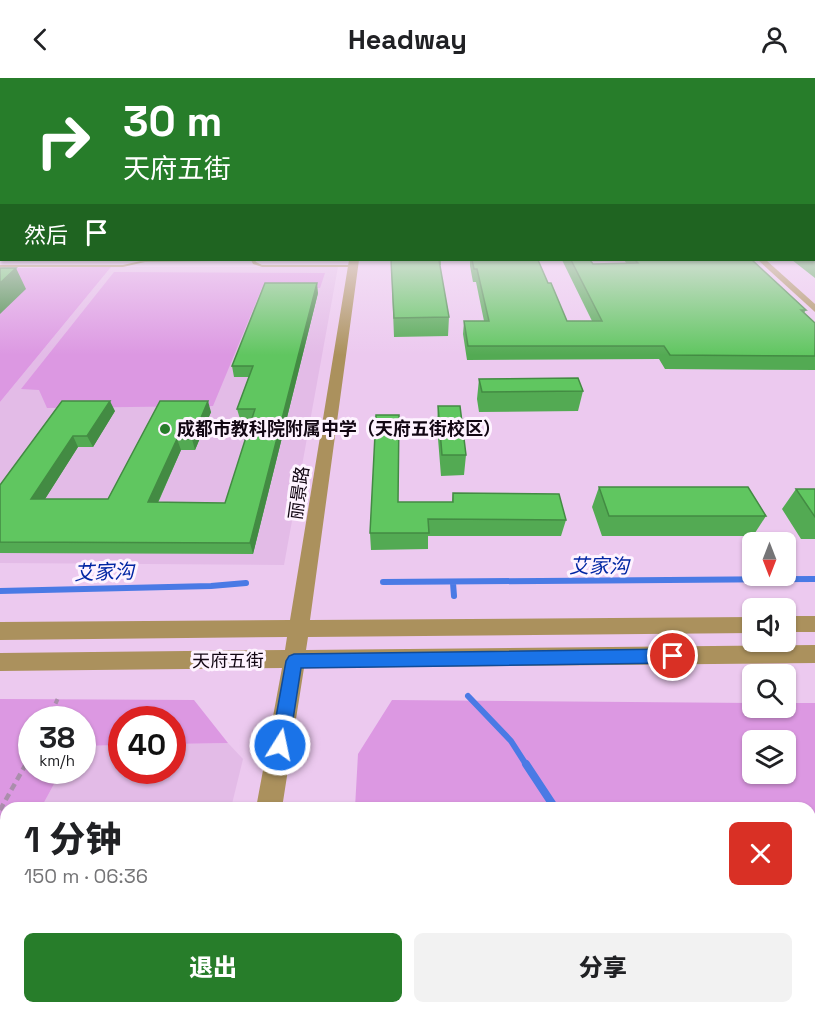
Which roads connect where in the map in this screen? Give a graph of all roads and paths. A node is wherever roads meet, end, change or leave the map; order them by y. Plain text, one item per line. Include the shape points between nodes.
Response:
1 (352, 268) edge
2 (770, 268) edge
3 (815, 309) edge
4 (796, 624) edge
5 (815, 624) edge
6 (742, 625) edge
7 (299, 630) junction
8 (0, 631) edge
9 (815, 654) edge
10 (294, 661) junction
11 (0, 662) edge
12 (59, 696) dead end
13 (54, 706) edge
14 (18, 778) edge
15 (4, 802) edge
16 (270, 802) edge

1 - 7 street, 丽景路
2 - 3 street
4 - 5 street
6 - 7 street, 天府五街
7 - 8 street, 天府五街
7 - 10 street, 丽景路
9 - 10 street, 天府五街
10 - 11 street, 天府五街
10 - 16 street, 丽景路
12 - 13 path
14 - 15 path

